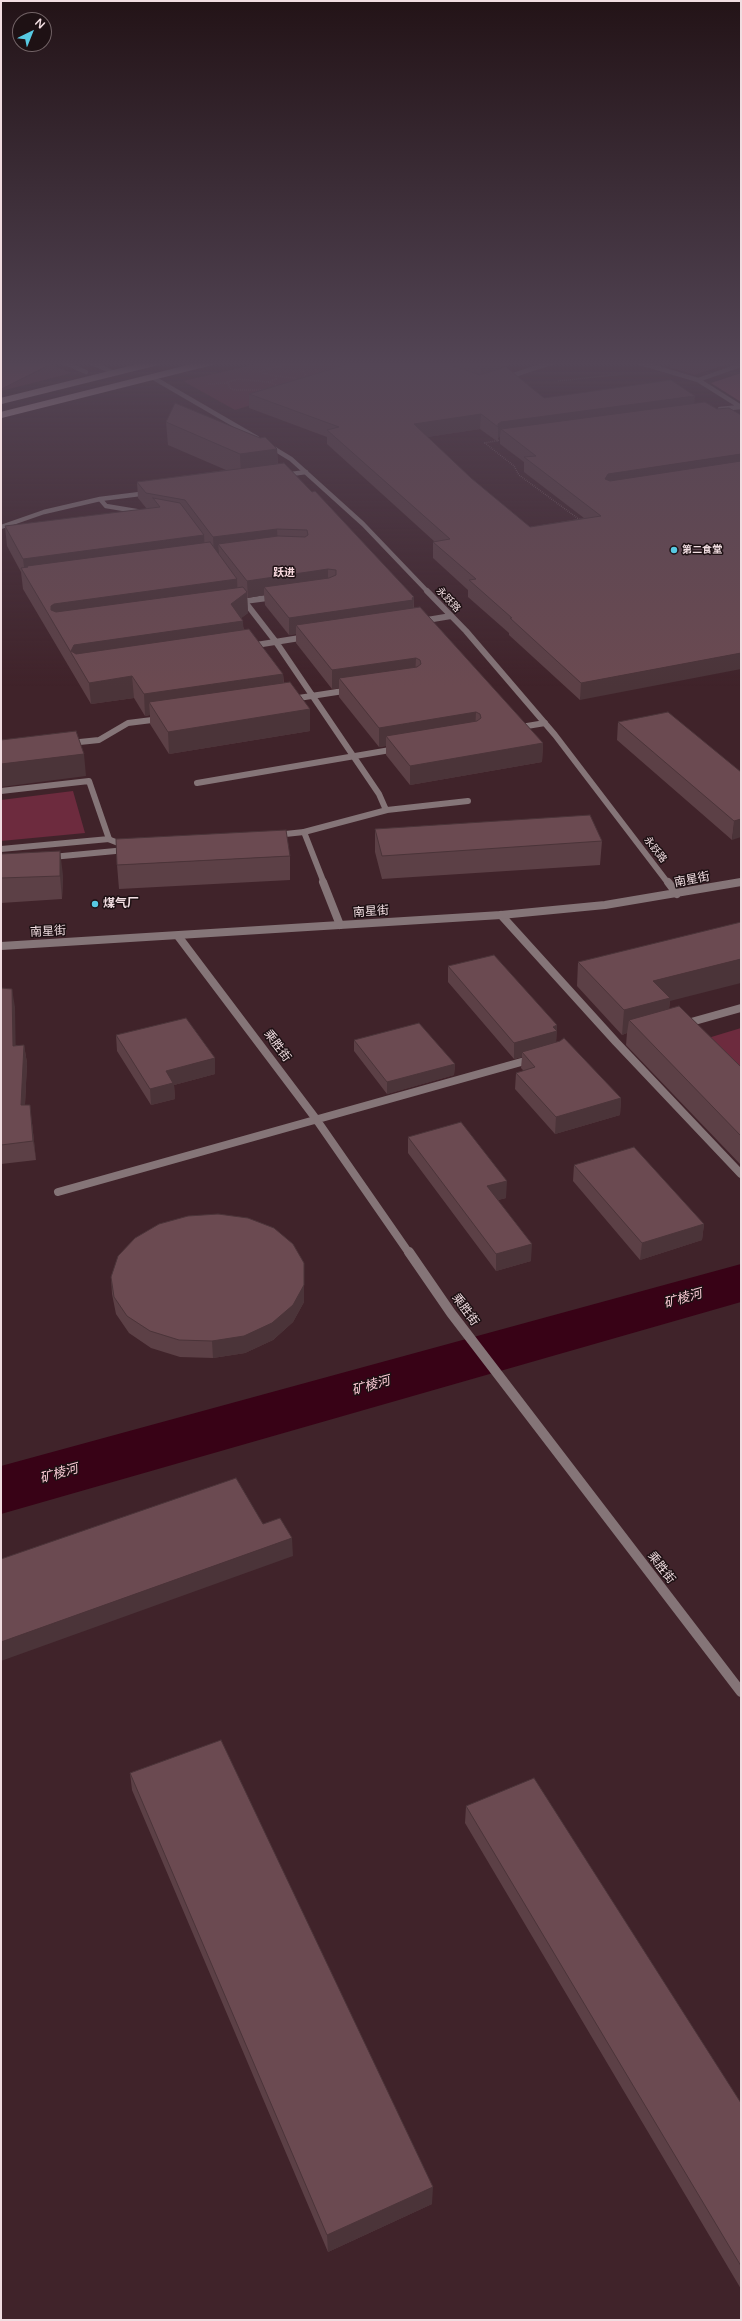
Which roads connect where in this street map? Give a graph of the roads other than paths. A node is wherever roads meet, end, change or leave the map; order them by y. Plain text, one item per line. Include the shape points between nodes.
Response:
1 (306, 472) joint
2 (274, 476) edge
3 (155, 492) edge
4 (100, 499) junction
5 (145, 512) edge
6 (1, 527) edge
7 (240, 595) edge
8 (282, 596) edge
9 (244, 601) junction
10 (229, 603) edge
11 (451, 616) junction
12 (412, 622) edge
13 (314, 636) edge
14 (276, 642) junction
15 (246, 646) edge
16 (357, 689) edge
17 (313, 696) junction
18 (282, 700) edge
19 (166, 718) edge
20 (545, 723) junction
21 (521, 727) edge
22 (62, 744) edge
23 (407, 747) edge
24 (353, 756) junction
25 (197, 783) dead end
26 (1, 791) edge
27 (468, 801) dead end
28 (386, 810) junction
29 (304, 832) junction
30 (266, 836) edge
31 (108, 839) junction
32 (1, 849) edge
33 (47, 858) edge
34 (741, 882) edge
35 (677, 894) junction
36 (502, 915) junction
37 (340, 925) junction
38 (178, 936) junction
39 (1, 946) edge
40 (741, 1008) edge
41 (675, 1026) edge
42 (543, 1056) edge
43 (316, 1119) junction
44 (741, 1174) edge
45 (58, 1192) dead end
46 (741, 1692) edge

1 - 2 street
1 - 11 street, 永跃路 via 363,524
3 - 4 street
4 - 5 street via 106,506
4 - 6 street via 44,512
7 - 9 street
8 - 9 street
9 - 10 street
9 - 14 street
11 - 12 street
11 - 20 street, 永跃路
13 - 14 street
14 - 15 street
14 - 17 street
16 - 17 street
17 - 18 street
17 - 24 street
19 - 22 street via 128,724 99,740
20 - 21 street
20 - 35 street, 永跃路
23 - 24 street
24 - 25 street
24 - 28 street via 379,794
26 - 31 street via 89,781
27 - 28 street
28 - 29 street
29 - 30 street
29 - 37 street
31 - 32 street
31 - 33 street via 132,849
34 - 35 street, 南星街
35 - 36 street, 南星街 via 605,905
36 - 37 street, 南星街
36 - 44 street
37 - 38 street, 南星街
38 - 39 street, 南星街
38 - 43 street, 乘胜街
40 - 41 street
42 - 43 street
43 - 45 street
43 - 46 street, 乘胜街 via 451,1312 528,1416

